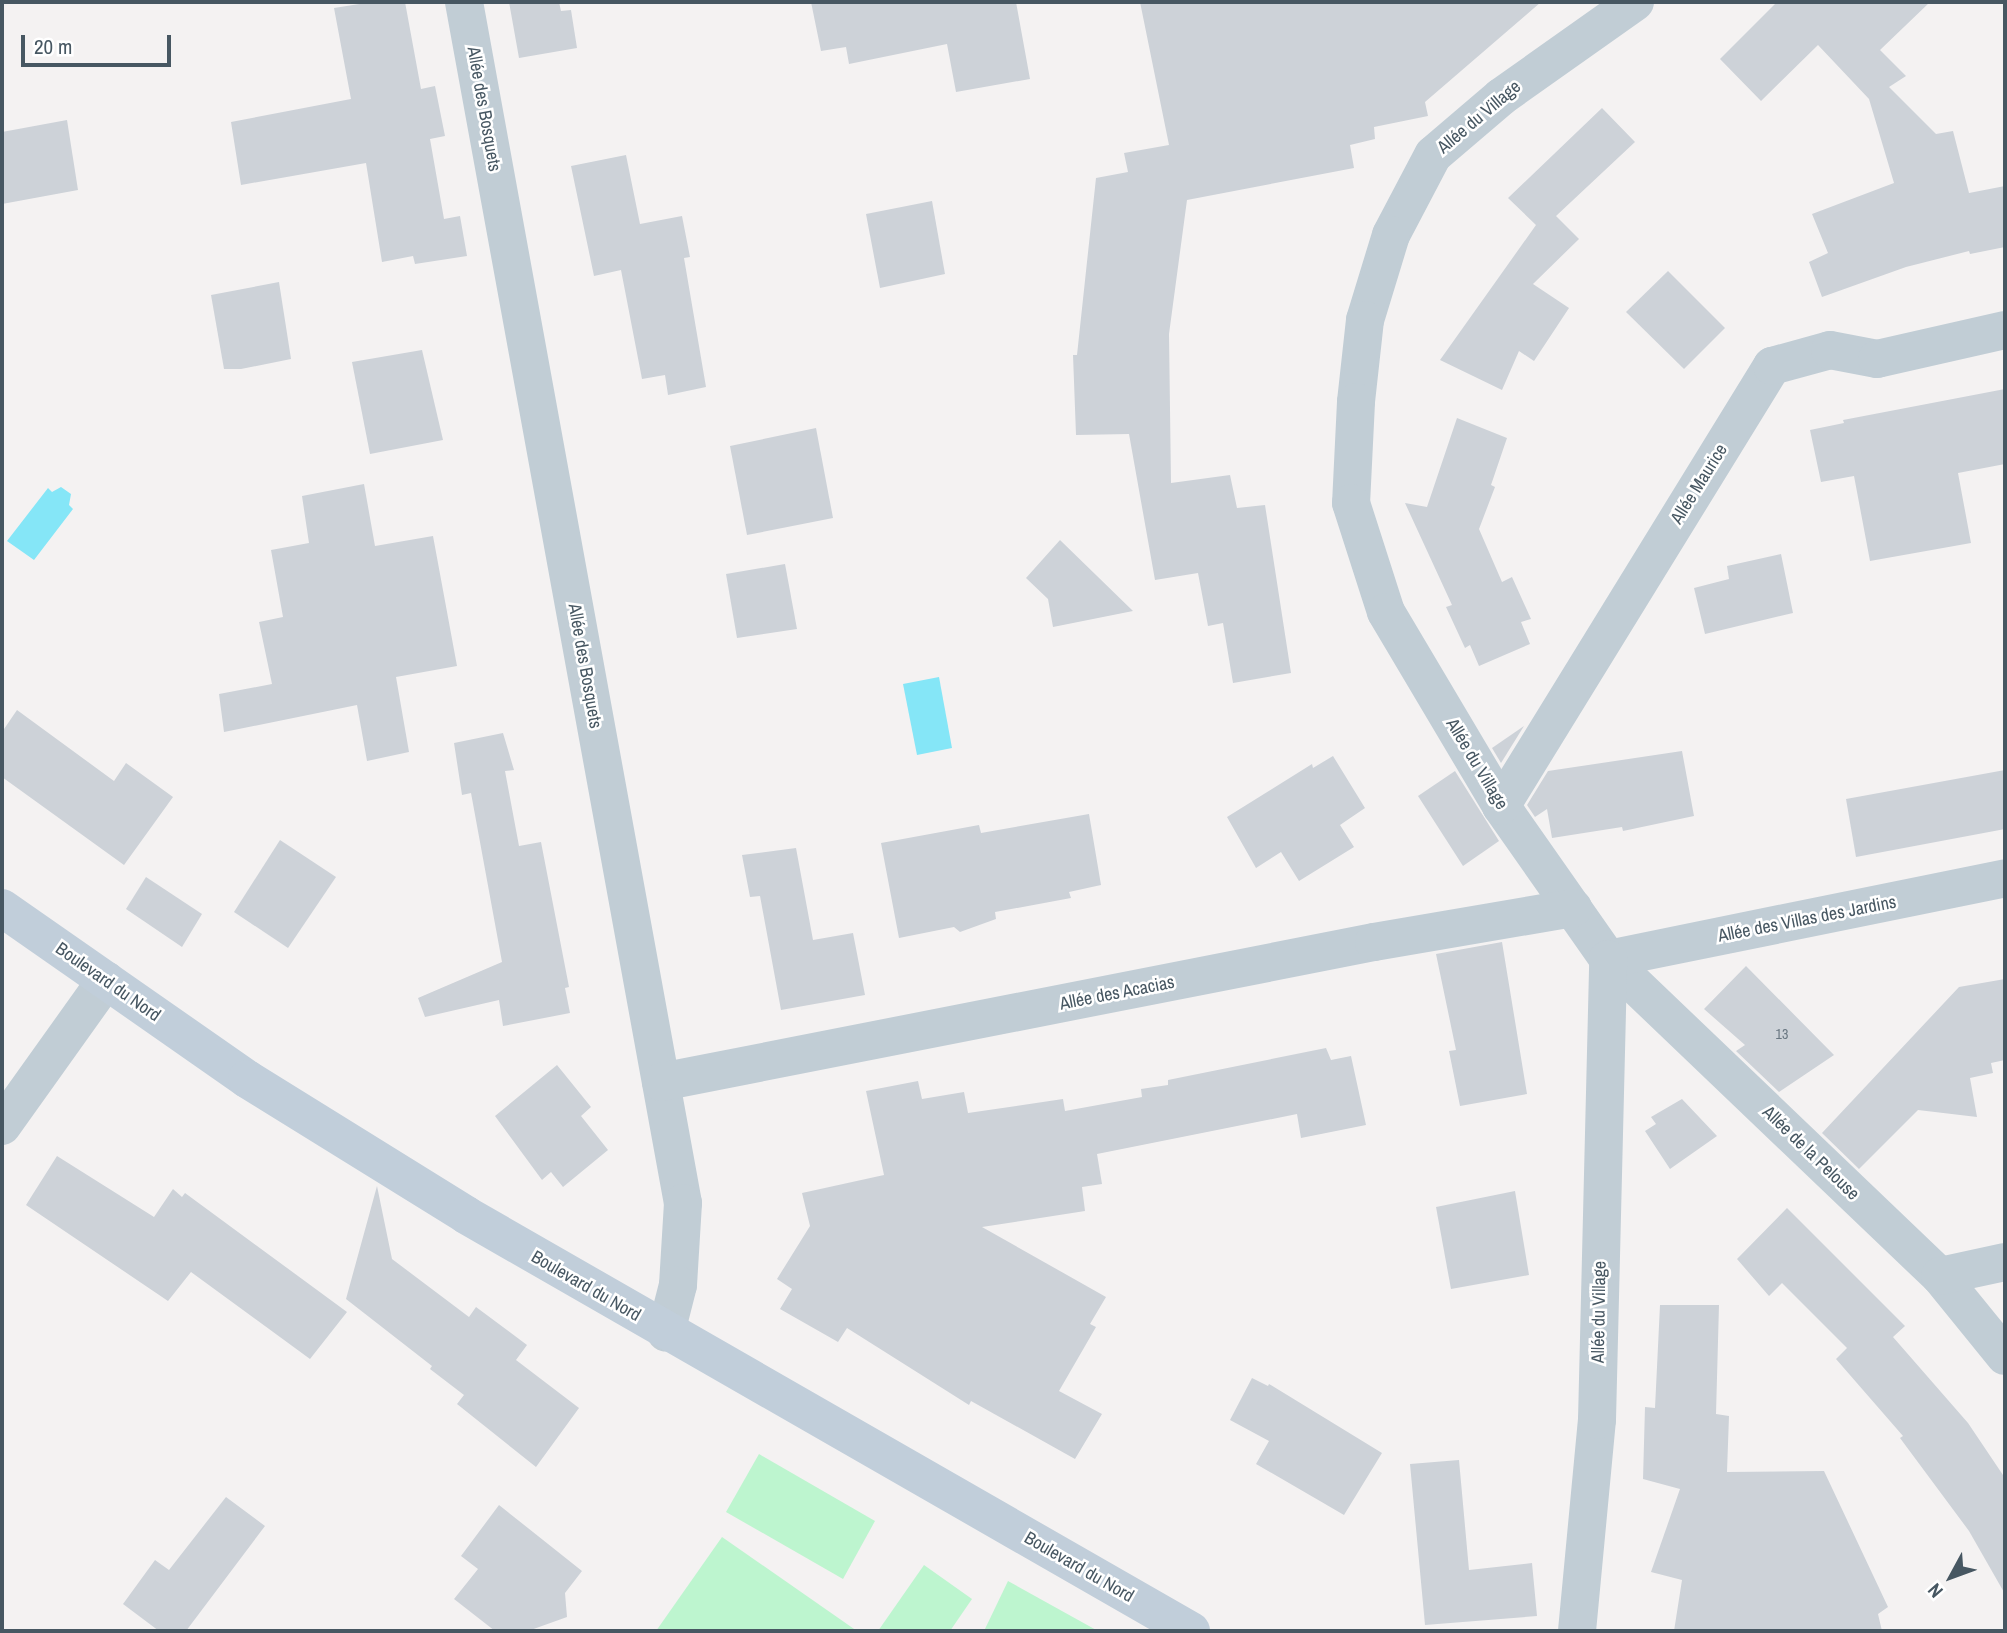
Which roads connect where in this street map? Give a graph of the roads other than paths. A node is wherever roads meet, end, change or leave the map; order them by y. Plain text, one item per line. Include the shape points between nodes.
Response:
1 (464, 2) edge
2 (1635, 2) edge
3 (2005, 330) edge
4 (1501, 806) junction
5 (2005, 878) edge
6 (2, 908) edge
7 (1573, 908) junction
8 (1608, 959) junction
9 (106, 981) junction
10 (661, 1082) junction
11 (2, 1126) edge
12 (2005, 1262) edge
13 (1940, 1276) junction
14 (666, 1332) junction
15 (2005, 1356) edge
16 (1191, 1631) edge
17 (1577, 1631) edge

1 - 10 street, Allée des Bosquets
2 - 4 street, Allée du Village via 1501,97 1433,155 1391,236 1365,320 1351,503 1386,612
3 - 4 street, Allée Maurice via 1877,359 1830,350 1772,366
4 - 7 street, Allée du Village
5 - 8 street, Allée des Villas des Jardins
6 - 9 street, Boulevard du Nord
7 - 8 street, Allée du Village
7 - 10 street, Allée des Acacias via 1374,942
8 - 13 street, Allée de la Pelouse
8 - 17 street, Allée du Village via 1597,1420
9 - 11 street
9 - 14 street, Boulevard du Nord via 247,1079
10 - 14 street, Allée des Bosquets via 683,1203 678,1285
12 - 13 street
13 - 15 street, Allée de la Pelouse
14 - 16 street, Boulevard du Nord

